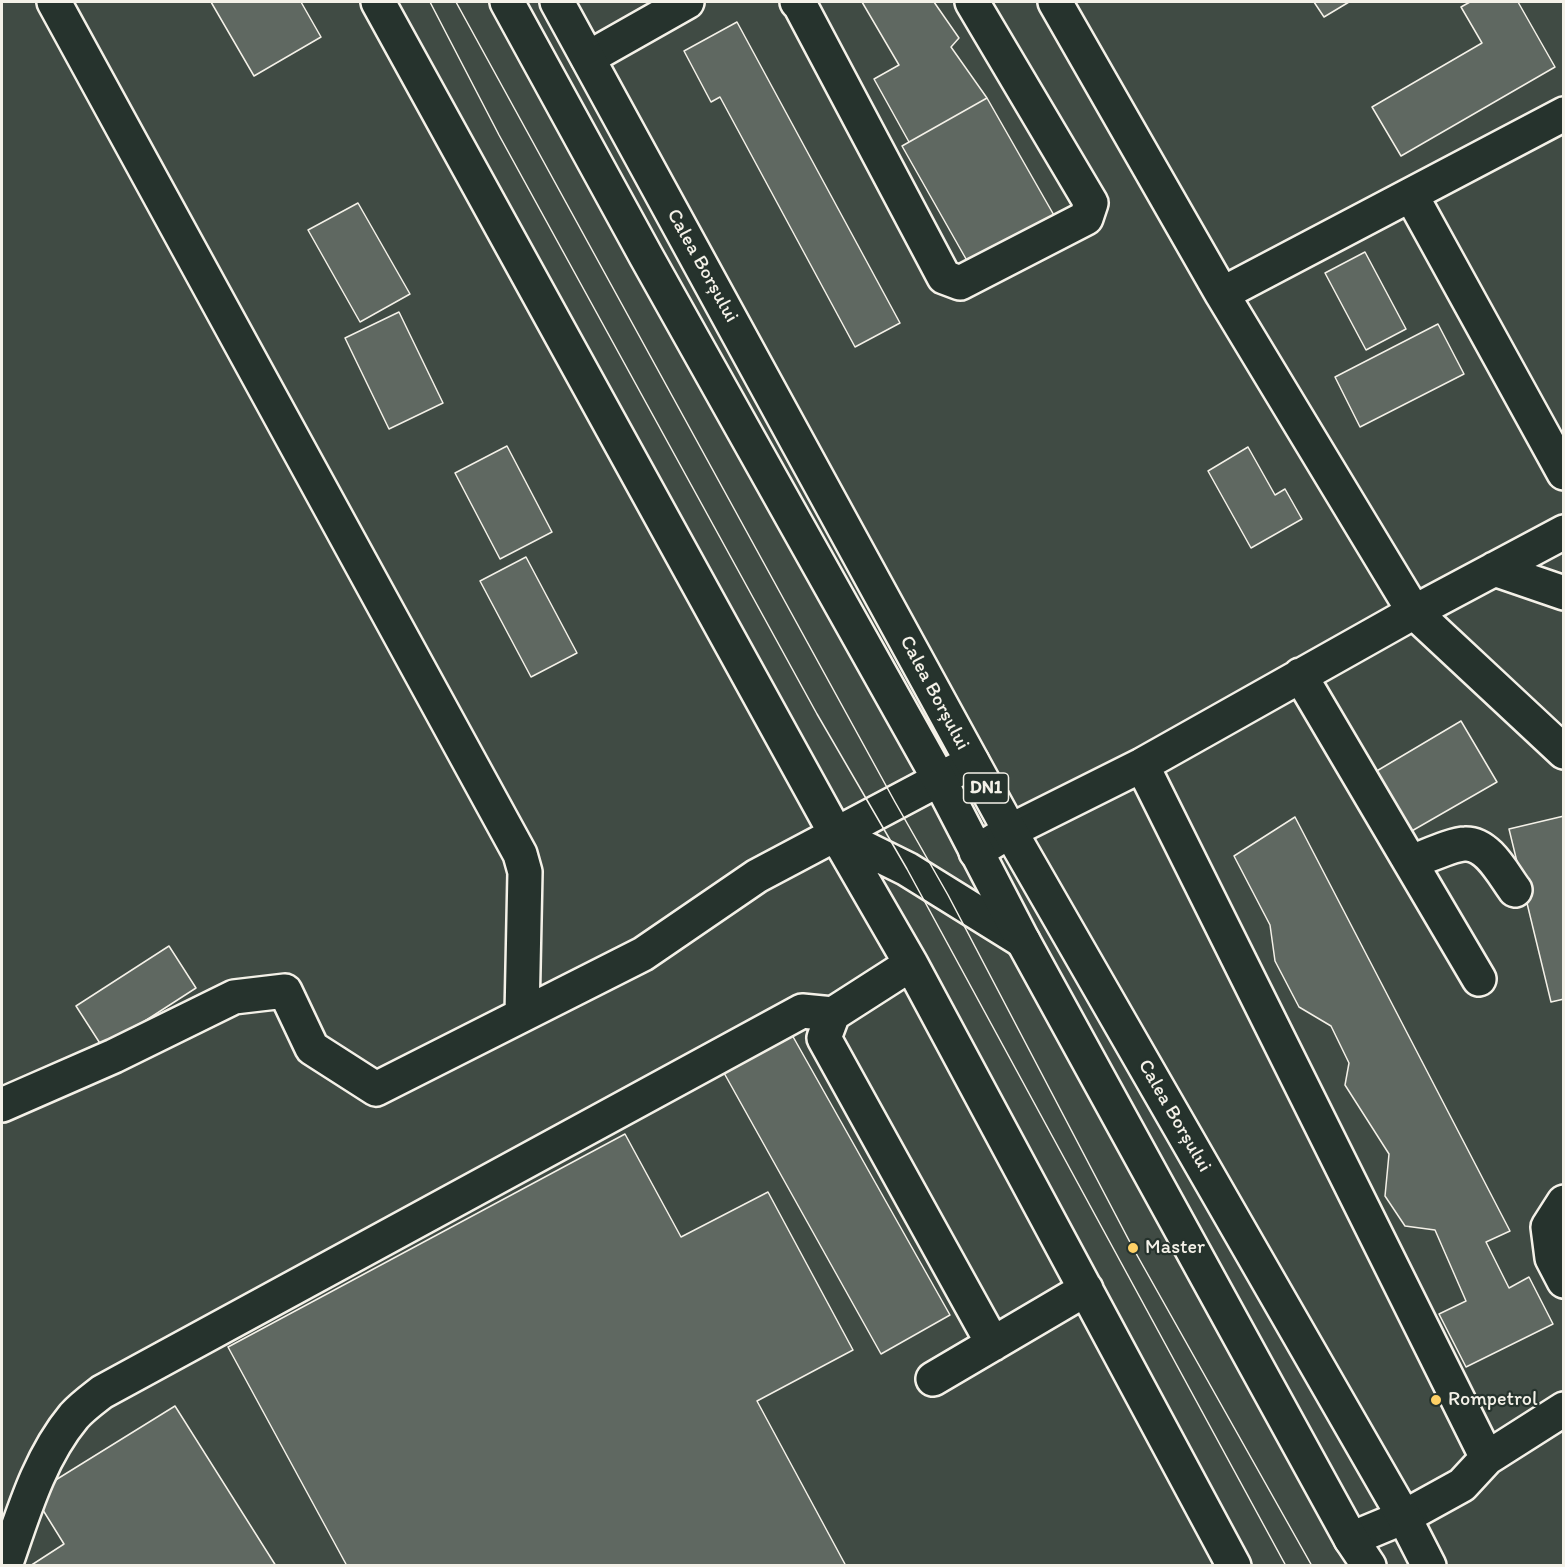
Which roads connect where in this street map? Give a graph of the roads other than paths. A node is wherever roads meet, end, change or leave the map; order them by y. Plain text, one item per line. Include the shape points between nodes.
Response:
1 (54, 2) edge
2 (378, 2) edge
3 (507, 2) edge
4 (557, 2) edge
5 (687, 2) edge
6 (972, 2) edge
7 (1055, 2) edge
8 (801, 3) edge
9 (588, 58) junction
10 (1563, 114) edge
11 (1411, 195) junction
12 (1222, 294) junction
13 (1563, 473) edge
14 (1563, 532) edge
15 (1494, 569) junction
16 (1563, 592) edge
17 (1414, 612) junction
18 (1300, 675) junction
19 (1563, 752) edge
20 (972, 762) junction
21 (1142, 765) junction
22 (939, 779) junction
23 (1010, 831) junction
24 (836, 834) junction
25 (976, 852) junction
26 (1411, 862) junction
27 (1515, 890) dead end
28 (1023, 941) junction
29 (911, 964) junction
30 (1479, 979) dead end
31 (833, 1014) junction
32 (522, 1015) junction
33 (2, 1105) edge
34 (1563, 1202) edge
35 (1563, 1281) edge
36 (1086, 1289) junction
37 (993, 1344) junction
38 (933, 1379) dead end
39 (1563, 1409) edge
40 (1487, 1458) junction
41 (1404, 1517) junction
42 (1351, 1539) junction
43 (5, 1566) edge
44 (1234, 1566) edge
45 (1370, 1566) edge
46 (1429, 1566) edge

1 - 32 street via 520,854 525,872
2 - 24 street
3 - 22 street, Calea Borșului / DN1
4 - 9 street, Calea Borșului / DN1
5 - 9 street
6 - 8 street via 1091,203 1086,218 960,283 944,277
7 - 12 street
9 - 20 street, Calea Borșului / DN1
10 - 11 street
11 - 12 street
11 - 13 street
12 - 17 street
14 - 15 street
15 - 16 street
15 - 17 street
17 - 18 street
17 - 19 street
18 - 21 street
18 - 26 street
20 - 22 street
20 - 23 street, Calea Borșului / DN1
21 - 23 street
21 - 40 street
22 - 24 street
22 - 25 street, Calea Borșului / DN1
23 - 25 street
23 - 41 street, Calea Borșului / DN1
24 - 28 street via 907,869
24 - 29 street
24 - 32 street via 757,876 643,954
25 - 28 street, Calea Borșului / DN1
26 - 27 street via 1464,844 1478,847 1489,855
26 - 30 street
28 - 42 street, Calea Borșului / DN1
29 - 31 street
29 - 36 street
31 - 37 street via 825,1038
31 - 43 street via 802,1011 102,1392 75,1414 53,1446 27,1502
32 - 33 street via 375,1089 312,1048 285,991 234,997
34 - 35 street via 1548,1227 1551,1258
36 - 37 street
36 - 44 street
37 - 38 street
39 - 40 street
40 - 41 street via 1462,1485
41 - 42 street
41 - 46 street, Calea Borșului / DN1
42 - 45 street, Calea Borșului / DN1

